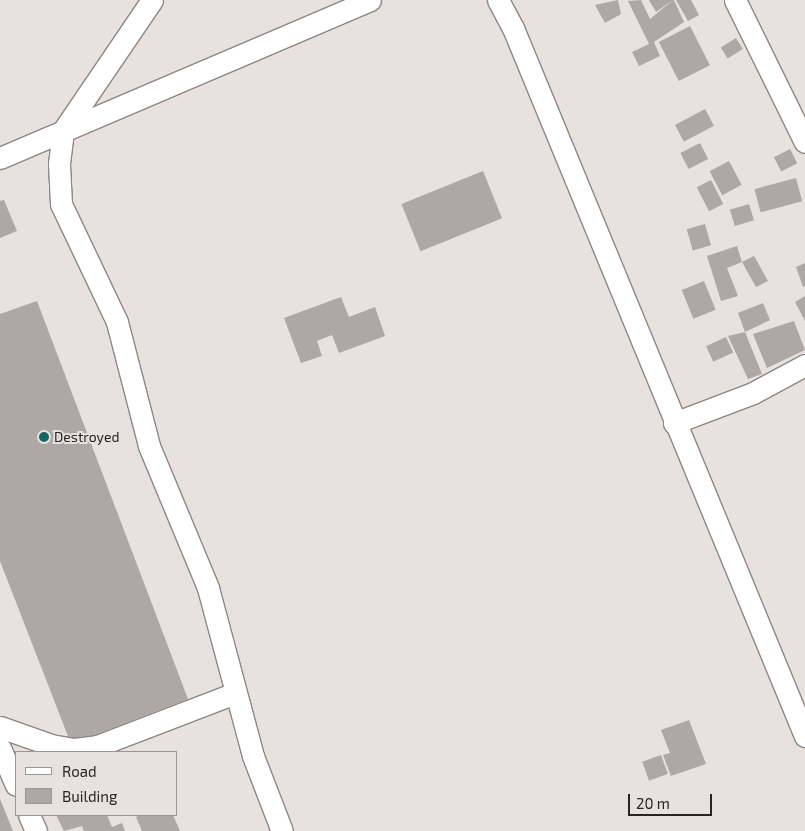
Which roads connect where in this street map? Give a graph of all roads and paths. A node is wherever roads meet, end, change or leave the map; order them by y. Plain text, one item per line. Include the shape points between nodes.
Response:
1 (152, 0) edge
2 (370, 0) edge
3 (498, 0) edge
4 (735, 0) edge
5 (63, 131) junction
6 (805, 142) edge
7 (0, 158) edge
8 (805, 365) edge
9 (674, 422) junction
10 (235, 693) junction
11 (0, 727) edge
12 (805, 736) edge
13 (0, 748) edge
14 (15, 783) edge
15 (29, 816) edge
16 (36, 831) edge
17 (282, 831) edge

1 - 5 street
2 - 5 street
3 - 9 street via 513,28
4 - 6 street
5 - 7 street
5 - 10 street via 59,164 61,204 117,322 149,446 208,588
8 - 9 street via 753,393
9 - 12 street
10 - 11 street via 89,747 51,745
10 - 17 street via 253,756
13 - 14 street
15 - 16 street

